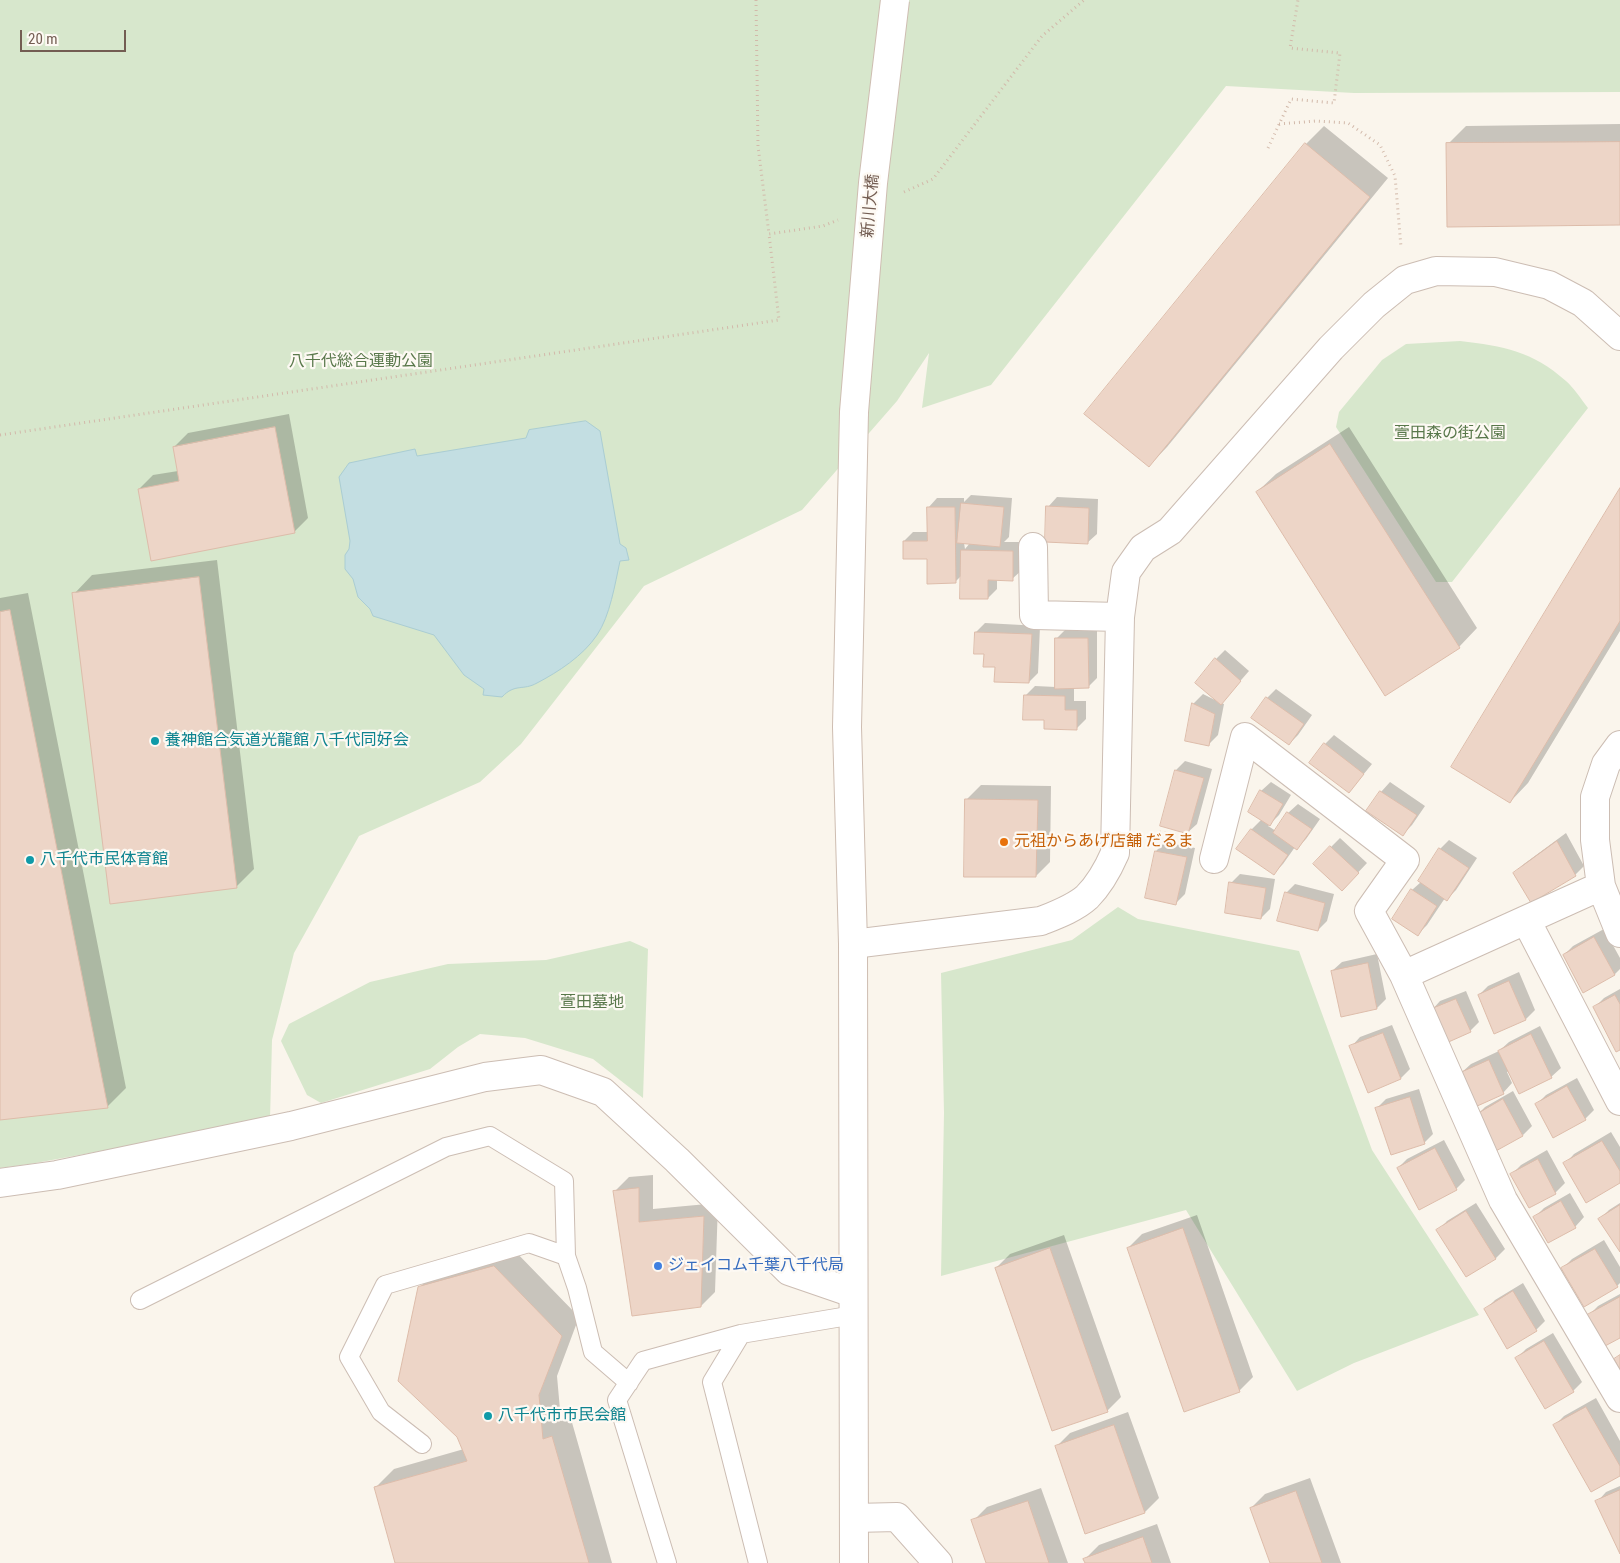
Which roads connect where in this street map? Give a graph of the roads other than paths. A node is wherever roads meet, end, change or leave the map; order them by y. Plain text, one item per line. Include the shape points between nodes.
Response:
1 (895, 0) edge
2 (1620, 336) edge
3 (1033, 547) dead end
4 (1120, 617) junction
5 (1620, 745) edge
6 (1216, 851) road end
7 (1601, 886) junction
8 (1526, 920) junction
9 (1620, 933) edge
10 (853, 944) junction
11 (1404, 976) junction
12 (1620, 1101) edge
13 (0, 1183) edge
14 (566, 1256) junction
15 (140, 1300) dead end
16 (854, 1304) junction
17 (741, 1334) junction
18 (629, 1383) junction
19 (1620, 1398) edge
20 (422, 1444) dead end
21 (854, 1518) junction
22 (667, 1563) edge
23 (758, 1563) edge
24 (854, 1563) edge
25 (938, 1563) edge

1 - 10 street, 新川大橋, bridge via 873,183 854,412 848,727
2 - 4 street via 1583,303 1548,285 1495,272 1436,271 1405,280 1374,305 1332,348 1170,532 1143,548 1126,572
3 - 4 street via 1034,615
4 - 10 street via 1115,854 1105,874 1086,898 1041,921
5 - 7 street via 1606,764 1595,796
6 - 11 street via 1245,737 1405,860 1369,911
7 - 8 street
7 - 9 street
8 - 11 street
8 - 12 street
10 - 16 street, 新川大橋
11 - 19 street via 1503,1200
13 - 16 street via 56,1175 291,1126 485,1077 541,1070 603,1092 789,1271
14 - 15 lane via 564,1181 490,1136 446,1147
14 - 18 lane via 593,1352
14 - 20 lane via 529,1243 385,1284 349,1357 381,1412
16 - 17 lane
16 - 21 street, 新川大橋
17 - 18 lane via 643,1361
17 - 23 lane via 712,1382
18 - 22 lane via 618,1400
21 - 24 street, 新川大橋
21 - 25 street via 897,1517

